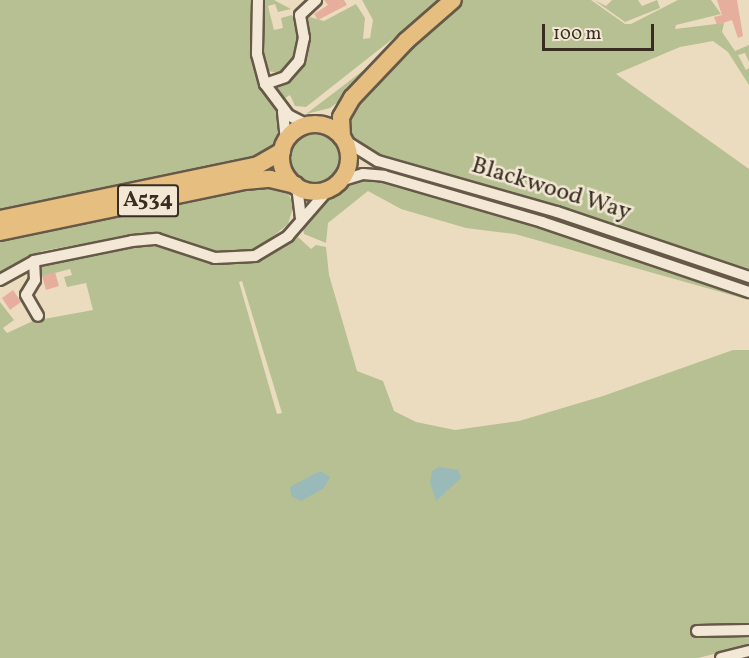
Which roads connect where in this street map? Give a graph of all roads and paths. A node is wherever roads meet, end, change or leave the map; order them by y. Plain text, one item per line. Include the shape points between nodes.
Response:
1 (258, 0) edge
2 (316, 0) edge
3 (453, 0) edge
4 (265, 84) junction
5 (352, 98) junction
6 (281, 109) junction
7 (310, 125) junction
8 (343, 139) junction
9 (284, 146) junction
10 (334, 185) junction
11 (296, 186) junction
12 (301, 217) junction
13 (0, 219) edge
14 (0, 232) edge
15 (34, 261) junction
16 (749, 277) edge
17 (0, 280) edge
18 (749, 292) edge
19 (38, 316) dead end
20 (749, 630) edge
21 (697, 631) dead end
22 (749, 651) edge
23 (721, 658) edge

1 - 4 street via 257,54
2 - 4 street via 300,15 304,38 299,61 285,77
3 - 5 highway via 406,41
4 - 6 street
5 - 7 highway
5 - 8 highway via 342,117
6 - 7 street
6 - 9 street
7 - 8 highway via 326,126
7 - 9 highway
8 - 10 highway via 349,163
8 - 16 street, Blackwood Way via 378,161 557,212
9 - 11 highway via 284,170
9 - 13 highway, A534 via 258,165
10 - 11 highway via 309,191
10 - 12 street
10 - 18 street, Blackwood Way via 363,174 384,176 542,222
11 - 12 street
11 - 14 highway, A534 via 270,179 245,181
12 - 15 street via 280,243 243,259 215,258 157,239
15 - 17 street
15 - 19 street via 35,280 26,295
20 - 21 street
22 - 23 street

